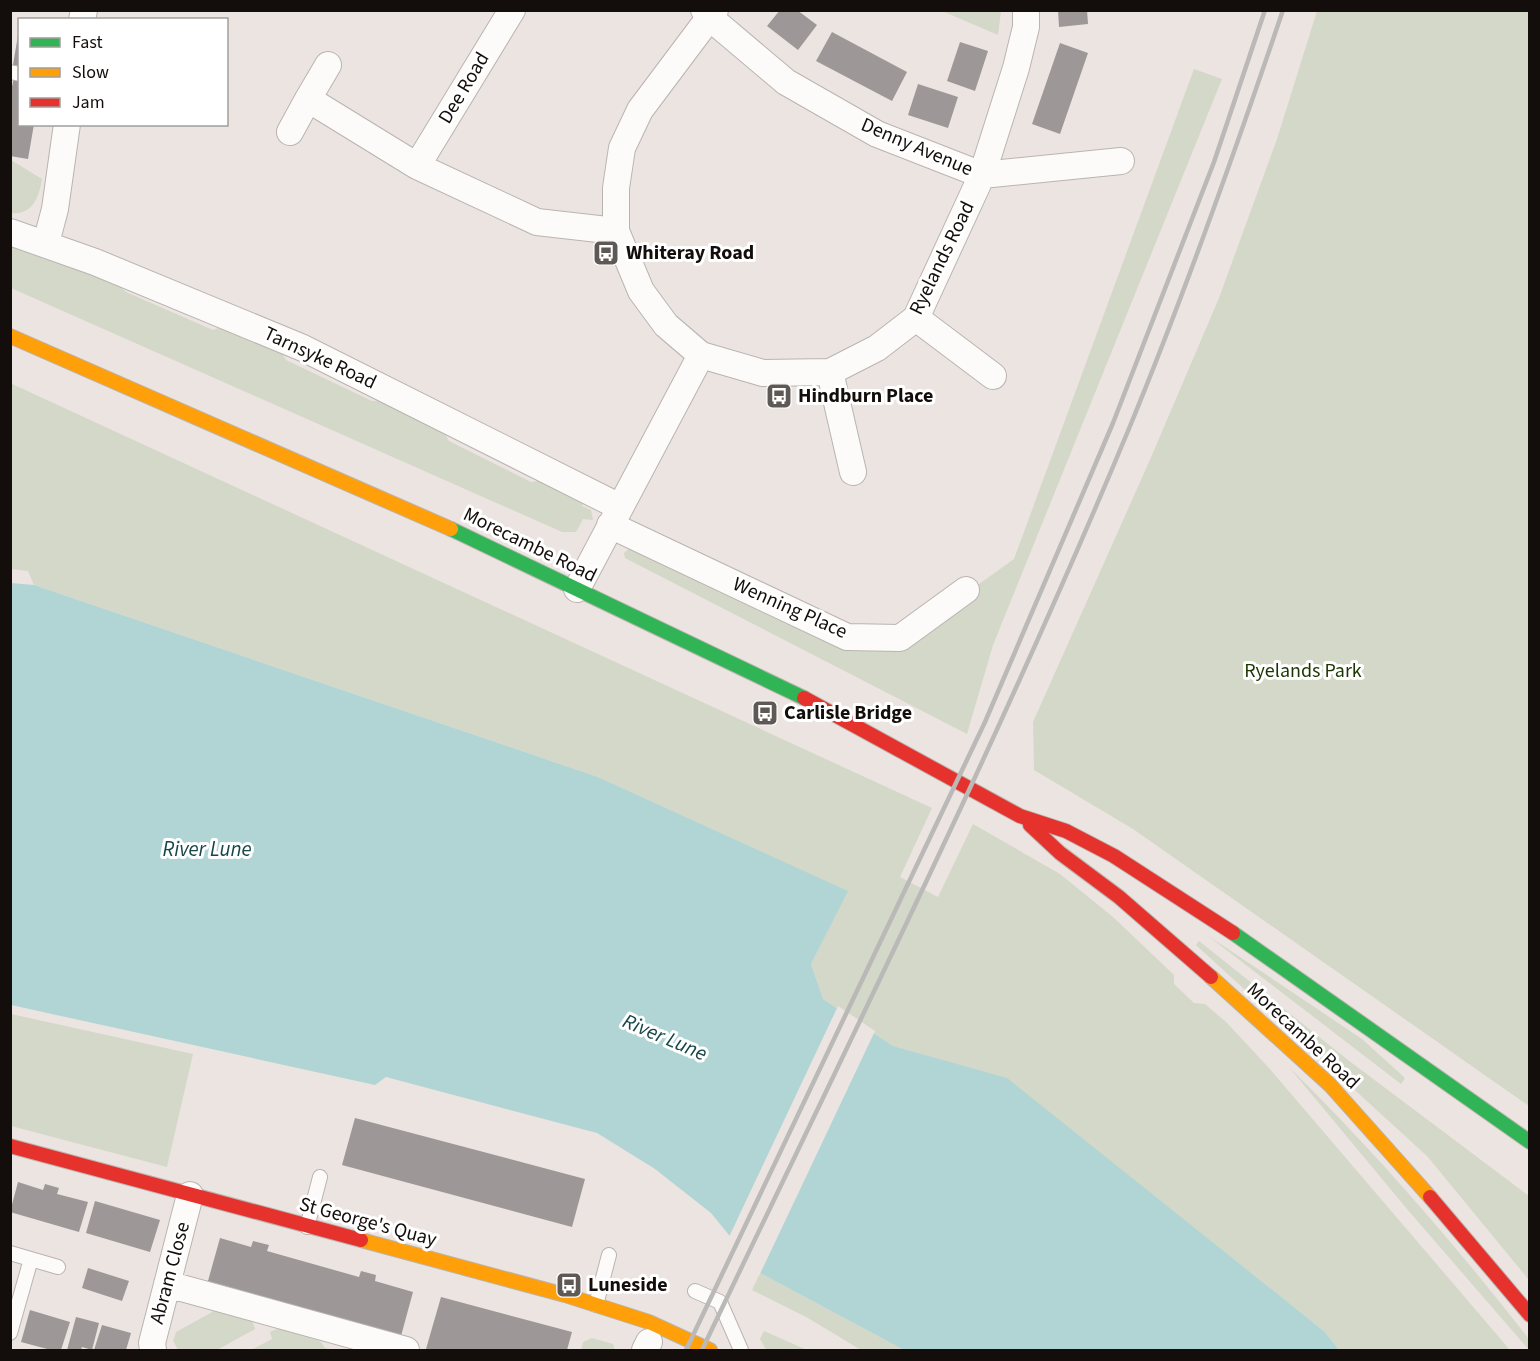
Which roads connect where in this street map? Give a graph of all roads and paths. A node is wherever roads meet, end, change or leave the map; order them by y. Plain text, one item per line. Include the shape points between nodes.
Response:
1 (512, 10) edge
2 (1026, 10) edge
3 (709, 13) edge
4 (328, 65) dead end
5 (308, 99) junction
6 (68, 126) edge
7 (290, 132) dead end
8 (1121, 161) dead end
9 (417, 166) junction
10 (982, 175) junction
11 (615, 231) junction
12 (10, 232) edge
13 (46, 243) junction
14 (916, 318) junction
15 (10, 336) edge
16 (701, 355) junction
17 (830, 372) junction
18 (993, 376) dead end
19 (853, 472) dead end
20 (615, 516) junction
21 (577, 589) junction
22 (966, 590) dead end
23 (1020, 816) junction
24 (1530, 1142) edge
25 (10, 1146) edge
26 (320, 1178) dead end
27 (189, 1195) junction
28 (307, 1227) junction
29 (10, 1253) edge
30 (609, 1256) dead end
31 (31, 1259) junction
32 (58, 1267) dead end
33 (167, 1284) junction
34 (694, 1291) dead end
35 (596, 1305) junction
36 (1530, 1315) edge
37 (10, 1333) edge
38 (153, 1350) edge
39 (405, 1350) edge
40 (710, 1350) edge
41 (741, 1350) edge

1 - 9 street, Dee Road
2 - 10 street, Ryelands Road via 1016,68
3 - 10 street, Denny Avenue via 786,82 877,134
3 - 11 street, Ryelands Road via 640,110 621,148
4 - 5 street
5 - 7 street
5 - 9 street
6 - 13 street
8 - 10 street, Denny Avenue
9 - 11 street via 537,222
10 - 14 street, Ryelands Road
11 - 16 street, Ryelands Road via 641,291 666,325
12 - 13 street, Tarnsyke Road
13 - 20 street, Tarnsyke Road via 303,348
14 - 17 street, Ryelands Road via 877,348
14 - 18 street
15 - 21 main road, Morecambe Road via 385,498
16 - 17 street, Ryelands Road via 763,373
16 - 20 street
17 - 19 street
20 - 21 street
20 - 22 street, Wenning Place via 847,637 900,638
21 - 23 main road, Morecambe Road via 780,686
23 - 24 main road, Morecambe Road via 1066,831 1172,893
23 - 36 main road, Morecambe Road via 1060,854 1119,897 1178,948 1330,1085
25 - 27 main road, St George's Quay
26 - 28 lane
27 - 28 main road, St George's Quay
27 - 33 street, Abram Close
28 - 35 main road, St George's Quay
29 - 31 lane
30 - 35 lane
31 - 32 lane
31 - 37 lane
33 - 38 street, Abram Close
33 - 39 street
34 - 41 lane via 720,1302
35 - 40 main road, St George's Quay via 649,1322

